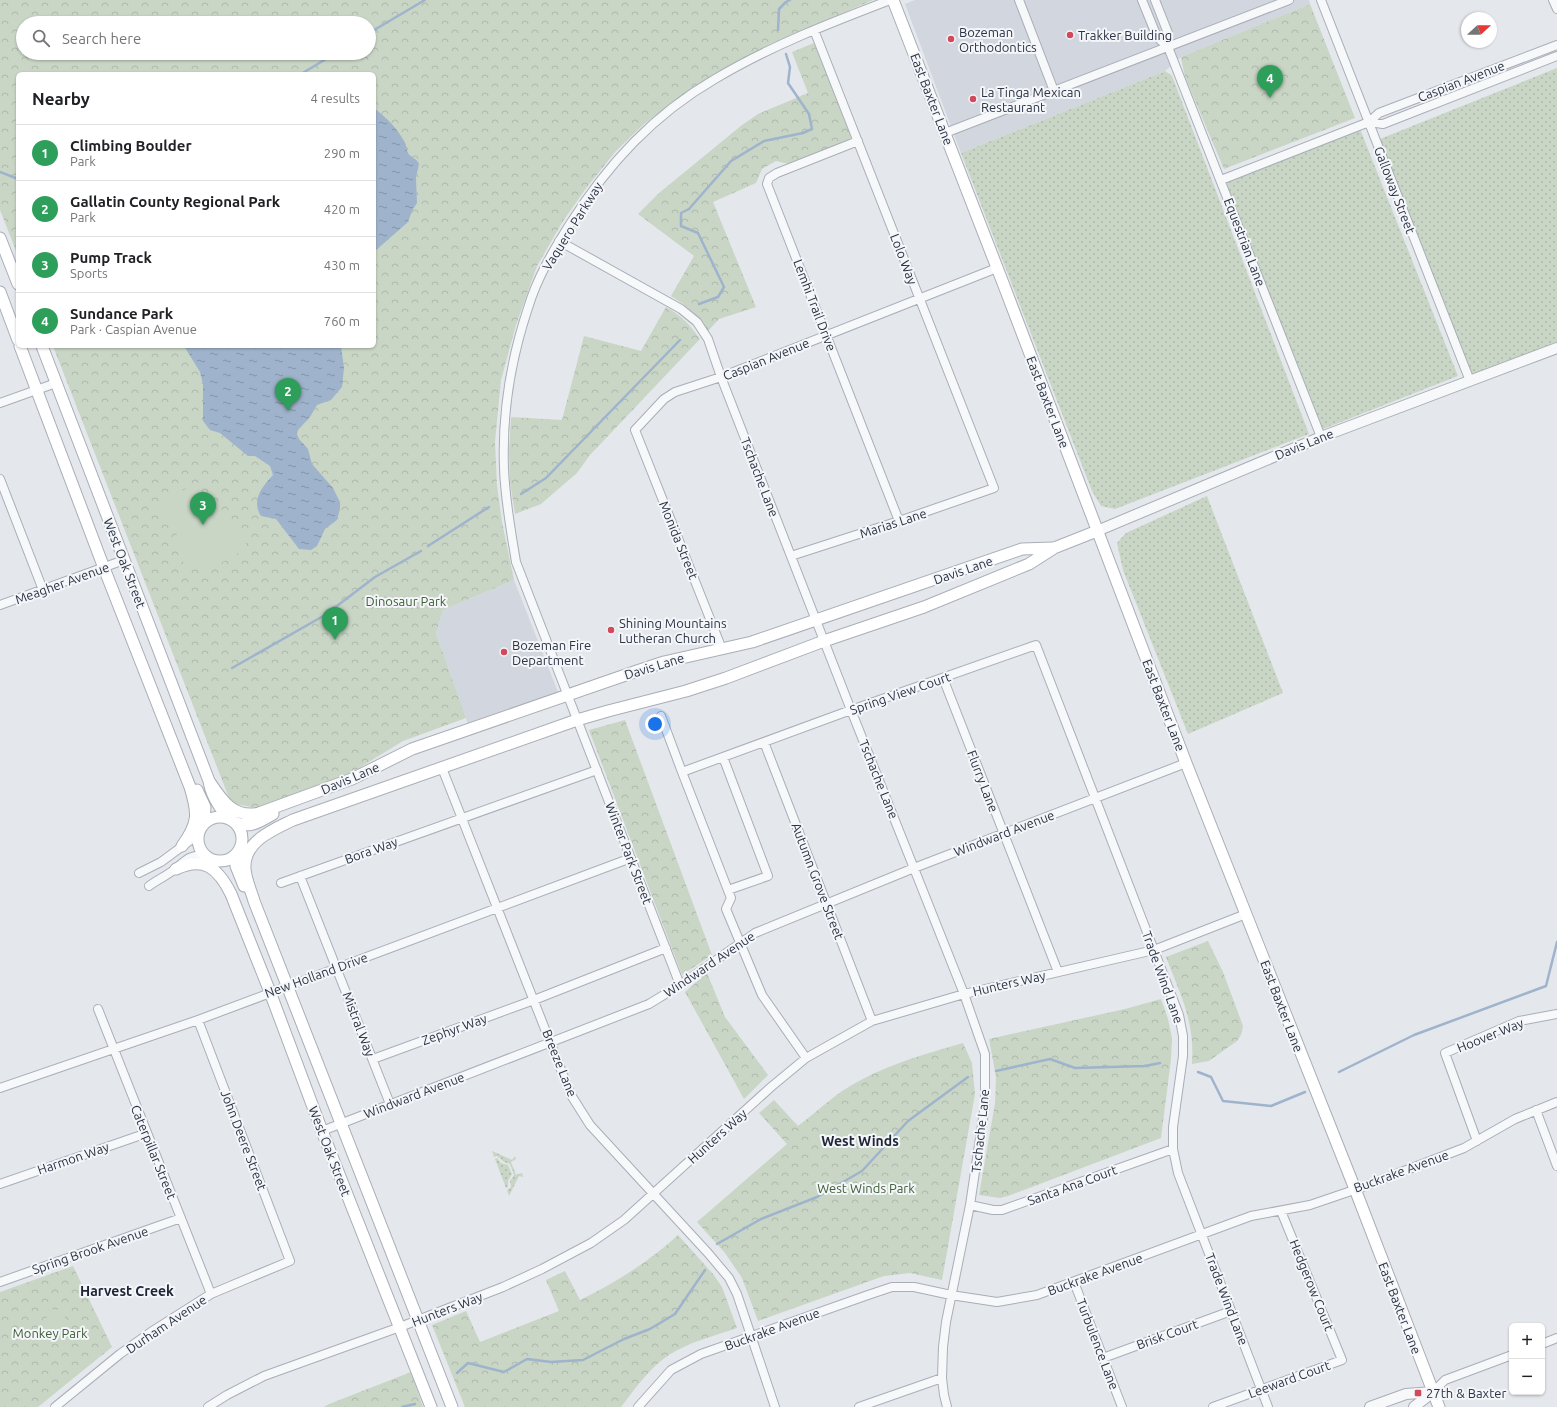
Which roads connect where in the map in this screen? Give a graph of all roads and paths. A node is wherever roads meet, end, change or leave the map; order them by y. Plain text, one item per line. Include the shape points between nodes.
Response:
1 (890, 0) edge
2 (894, 0) edge
3 (1019, 0) edge
4 (1142, 0) edge
5 (1155, 0) edge
6 (1289, 0) edge
7 (1321, 0) edge
8 (1553, 0) edge
9 (1557, 9) edge
10 (814, 30) junction
11 (1557, 45) edge
12 (1168, 47) junction
13 (1557, 56) edge
14 (1054, 91) junction
15 (1369, 122) junction
16 (945, 133) junction
17 (858, 141) junction
18 (1221, 180) junction
19 (0, 238) edge
20 (559, 241) junction
21 (997, 268) junction
22 (16, 279) edge
23 (0, 292) edge
24 (920, 299) junction
25 (16, 335) edge
26 (827, 335) junction
27 (21, 348) edge
28 (43, 348) edge
29 (1557, 348) edge
30 (721, 377) junction
31 (1470, 381) junction
32 (56, 383) junction
33 (37, 390) junction
34 (0, 403) edge
35 (635, 430) joint
36 (1321, 437) junction
37 (0, 479) edge
38 (994, 488) joint
39 (3, 498) edge
40 (899, 521) junction
41 (1097, 531) junction
42 (1054, 548) junction
43 (791, 556) junction
44 (124, 560) junction
45 (104, 568) junction
46 (43, 590) junction
47 (0, 605) edge
48 (816, 620) junction
49 (824, 641) junction
50 (1036, 645) joint
51 (722, 649) junction
52 (943, 678) junction
53 (568, 694) junction
54 (851, 710) junction
55 (661, 716) dead end
56 (577, 720) junction
57 (764, 742) junction
58 (723, 757) junction
59 (1186, 763) junction
60 (182, 765) junction
61 (442, 768) junction
62 (596, 770) junction
63 (682, 772) junction
64 (209, 780) junction
65 (1095, 798) junction
66 (285, 805) junction
67 (462, 818) junction
68 (231, 820) junction
69 (294, 820) junction
70 (202, 829) junction
71 (1004, 834) junction
72 (182, 846) junction
73 (239, 850) junction
74 (209, 857) junction
75 (631, 858) junction
76 (176, 868) junction
77 (914, 868) junction
78 (139, 873) dead end
79 (300, 876) junction
80 (281, 883) dead end
81 (149, 886) dead end
82 (728, 890) junction
83 (231, 894) junction
84 (254, 901) junction
85 (827, 904) junction
86 (498, 908) junction
87 (1246, 914) junction
88 (740, 942) junction
89 (666, 948) junction
90 (1154, 950) junction
91 (337, 967) junction
92 (1058, 972) junction
93 (680, 985) junction
94 (288, 986) junction
95 (270, 992) junction
96 (964, 994) junction
97 (534, 1000) junction
98 (98, 1009) dead end
99 (1557, 1014) edge
100 (198, 1020) junction
101 (872, 1021) junction
102 (551, 1043) junction
103 (113, 1048) junction
104 (806, 1058) junction
105 (373, 1059) junction
106 (0, 1088) edge
107 (1557, 1102) edge
108 (390, 1104) junction
109 (1536, 1110) junction
110 (340, 1123) junction
111 (322, 1130) junction
112 (147, 1133) junction
113 (1477, 1141) junction
114 (1173, 1149) junction
115 (1557, 1166) edge
116 (0, 1184) edge
117 (1354, 1189) junction
118 (653, 1194) junction
119 (970, 1205) junction
120 (1281, 1211) junction
121 (181, 1218) junction
122 (1201, 1234) junction
123 (290, 1261) joint
124 (0, 1282) edge
125 (1074, 1282) junction
126 (211, 1294) junction
127 (951, 1295) junction
128 (1231, 1311) junction
129 (418, 1320) junction
130 (400, 1327) junction
131 (751, 1336) junction
132 (1557, 1338) edge
133 (1545, 1343) edge
134 (1509, 1356) edge
135 (1102, 1358) junction
136 (1342, 1360) joint
137 (942, 1378) junction
138 (1262, 1389) junction
139 (1433, 1392) junction
140 (56, 1407) edge
141 (208, 1407) edge
142 (431, 1407) edge
143 (452, 1407) edge
144 (638, 1407) edge
145 (775, 1407) edge
146 (859, 1407) edge
147 (947, 1407) edge
148 (1122, 1407) edge
149 (1214, 1407) edge
150 (1268, 1407) edge
151 (1370, 1407) edge
152 (1414, 1407) edge
153 (1439, 1407) edge

1 - 10 street, Vaquero Parkway
2 - 16 main road, East Baxter Lane
3 - 14 street
4 - 12 street, Equestrian Lane via 1157,37
5 - 12 street, Equestrian Lane via 1168,33
6 - 12 street
7 - 15 street, Galloway Street
8 - 9 street
10 - 17 street, Lolo Way
10 - 20 street, Vaquero Parkway via 772,48 679,102 628,147 604,174
11 - 15 street, Caspian Avenue via 1379,113
12 - 14 street
12 - 18 street, Equestrian Lane
13 - 15 street, Caspian Avenue via 1383,124
14 - 16 street
15 - 18 street, Caspian Avenue
15 - 31 street, Galloway Street
16 - 21 main road, East Baxter Lane
17 - 24 street, Lolo Way
17 - 26 street, Lemhi Trail Drive via 777,173 769,178 767,184
18 - 36 street, Equestrian Lane
19 - 22 main road
20 - 30 street, Tschache Lane via 682,309 697,322 708,339
20 - 53 street, Vaquero Parkway via 543,269 528,308 515,357 508,390 504,467 516,562
21 - 24 street, Caspian Avenue
21 - 41 main road, East Baxter Lane
23 - 25 main road
24 - 26 street, Caspian Avenue
24 - 38 street, Lolo Way
26 - 30 street, Caspian Avenue
26 - 40 street, Lemhi Trail Drive
27 - 33 main road, West Oak Street
28 - 32 main road, West Oak Street
29 - 31 street, Davis Lane
30 - 35 street, Caspian Avenue via 675,392 664,399
30 - 43 street, Tschache Lane
31 - 36 street, Davis Lane
32 - 33 street
32 - 44 main road, West Oak Street
33 - 34 street
33 - 45 main road, West Oak Street
35 - 51 street, Monida Street
36 - 41 street, Davis Lane
37 - 39 street
38 - 40 street, Marias Lane
39 - 46 street
40 - 43 street, Marias Lane
41 - 42 main road, Davis Lane
41 - 59 main road, East Baxter Lane
42 - 48 main road, Davis Lane via 1022,549
42 - 49 main road, Davis Lane via 1029,564 931,604
43 - 48 street, Tschache Lane
44 - 45 street, Meagher Avenue
44 - 64 main road, West Oak Street
45 - 46 street, Meagher Avenue
45 - 60 main road, West Oak Street
46 - 47 street, Meagher Avenue
48 - 49 street, Tschache Lane
48 - 51 main road, Davis Lane via 752,642
49 - 54 street, Tschache Lane
49 - 56 main road, Davis Lane via 686,691
50 - 52 street, Spring View Court
50 - 65 street, Trade Wind Lane
51 - 53 main road, Davis Lane via 664,662
52 - 54 street, Spring View Court
52 - 71 street, Flurry Lane
53 - 56 street, Vaquero Parkway
53 - 66 main road, Davis Lane via 412,749 352,779
54 - 57 street, Spring View Court
54 - 77 street, Tschache Lane
55 - 63 street
56 - 61 main road, Davis Lane
56 - 62 street, Winter Park Street
57 - 58 street, Spring View Court
57 - 85 street, Autumn Grove Street
58 - 63 street, Spring View Court
58 - 82 street via 768,876
59 - 65 street, Windward Avenue
59 - 87 main road, East Baxter Lane
60 - 70 main road via 205,807
60 - 72 main road via 197,812 194,828
61 - 67 street, Breeze Lane
61 - 69 main road, Davis Lane
62 - 67 street, Bora Way
62 - 75 street, Winter Park Street
63 - 82 street
64 - 66 main road via 225,804 236,811 256,814
64 - 68 main road via 212,794
65 - 71 street, Windward Avenue
65 - 90 street, Trade Wind Lane
66 - 68 main road via 254,824 246,826
67 - 79 street, Bora Way
67 - 86 street, Breeze Lane
68 - 70 main road via 213,818
68 - 73 main road via 239,827 241,833
69 - 73 main road via 272,826 248,839
69 - 84 main road via 261,838 249,851 245,866
70 - 72 street
70 - 74 main road via 199,842 201,849
71 - 77 street, Windward Avenue
71 - 92 street, Flurry Lane
72 - 78 street
73 - 74 main road via 226,860
73 - 84 main road via 236,866 245,888
74 - 76 street via 192,856
74 - 83 main road via 218,863 224,872
75 - 86 street, New Holland Drive
75 - 89 street, Winter Park Street
76 - 81 street
76 - 83 main road via 194,863 210,867 224,881
77 - 85 street, Windward Avenue
77 - 96 street, Tschache Lane
79 - 80 street, Bora Way
79 - 91 street, Mistral Way
82 - 88 street via 731,898 726,909
83 - 95 main road, West Oak Street
84 - 94 main road, West Oak Street
85 - 88 street, Windward Avenue via 755,933
85 - 101 street, Autumn Grove Street
86 - 91 street, New Holland Drive
86 - 97 street, Breeze Lane
87 - 90 street, Hunters Way
87 - 117 main road, East Baxter Lane
88 - 93 street, Windward Avenue
88 - 104 street via 762,995
89 - 93 street, Winter Park Street
89 - 97 street, Zephyr Way
90 - 92 street, Hunters Way
90 - 114 street, Trade Wind Lane via 1179,1015 1183,1036
91 - 94 street, New Holland Drive
91 - 105 street, Mistral Way
92 - 96 street, Hunters Way
93 - 102 street, Windward Avenue via 649,1004
94 - 95 street, New Holland Drive
94 - 110 main road, West Oak Street
95 - 100 street, New Holland Drive
95 - 111 main road, West Oak Street
96 - 101 street, Hunters Way
96 - 119 street, Tschache Lane via 985,1054 985,1105
97 - 102 street, Breeze Lane
97 - 105 street, Zephyr Way
98 - 103 street, Caterpillar Street
99 - 113 street, Hoover Way via 1519,1021 1444,1053
100 - 103 street, New Holland Drive
100 - 123 street, John Deere Street
101 - 104 street, Hunters Way
102 - 108 street, Windward Avenue
102 - 118 street, Breeze Lane via 571,1095 590,1125
103 - 106 street, New Holland Drive
103 - 112 street, Caterpillar Street
104 - 118 street, Hunters Way
105 - 108 street, Mistral Way
107 - 109 street, Buckrake Avenue
108 - 110 street, Windward Avenue
109 - 113 street, Buckrake Avenue
109 - 115 street
110 - 111 street, Windward Avenue
110 - 129 main road, West Oak Street
111 - 130 main road, West Oak Street
112 - 116 street, Harmon Way
112 - 121 street, Caterpillar Street
113 - 117 street, Buckrake Avenue
114 - 119 street, Santa Ana Court via 1002,1210
114 - 122 street, Trade Wind Lane via 1178,1173
117 - 120 street, Buckrake Avenue via 1310,1205
117 - 139 main road, East Baxter Lane
118 - 129 street, Hunters Way via 609,1231 556,1262 509,1284
118 - 131 street, Breeze Lane via 729,1278
119 - 127 street, Tschache Lane
120 - 122 street, Buckrake Avenue via 1251,1216
120 - 136 street, Hedgerow Court
121 - 124 street, Spring Brook Avenue
121 - 126 street, Caterpillar Street
122 - 125 street, Buckrake Avenue
122 - 128 street, Trade Wind Lane
123 - 126 street, Durham Avenue
125 - 127 street, Buckrake Avenue via 1037,1295 997,1302
125 - 135 street, Turbulence Lane
126 - 140 street, Durham Avenue via 145,1336
127 - 131 street, Buckrake Avenue via 914,1286 892,1287
127 - 137 street, Tschache Lane via 943,1347
128 - 135 street, Brisk Court
128 - 138 street, Trade Wind Lane
129 - 130 street, Hunters Way
129 - 143 main road, West Oak Street
130 - 141 street, Hunters Way via 264,1376
130 - 142 main road, West Oak Street
131 - 144 street, Buckrake Avenue via 702,1354 671,1370
131 - 145 street, Breeze Lane
132 - 133 street
134 - 139 street via 1445,1380
135 - 148 street, Turbulence Lane
136 - 138 street, Leeward Court
137 - 146 street
137 - 147 street, Tschache Lane
138 - 149 street, Leeward Court
138 - 150 street, Trade Wind Lane
139 - 151 street via 1406,1394
139 - 152 street
139 - 153 main road, East Baxter Lane

